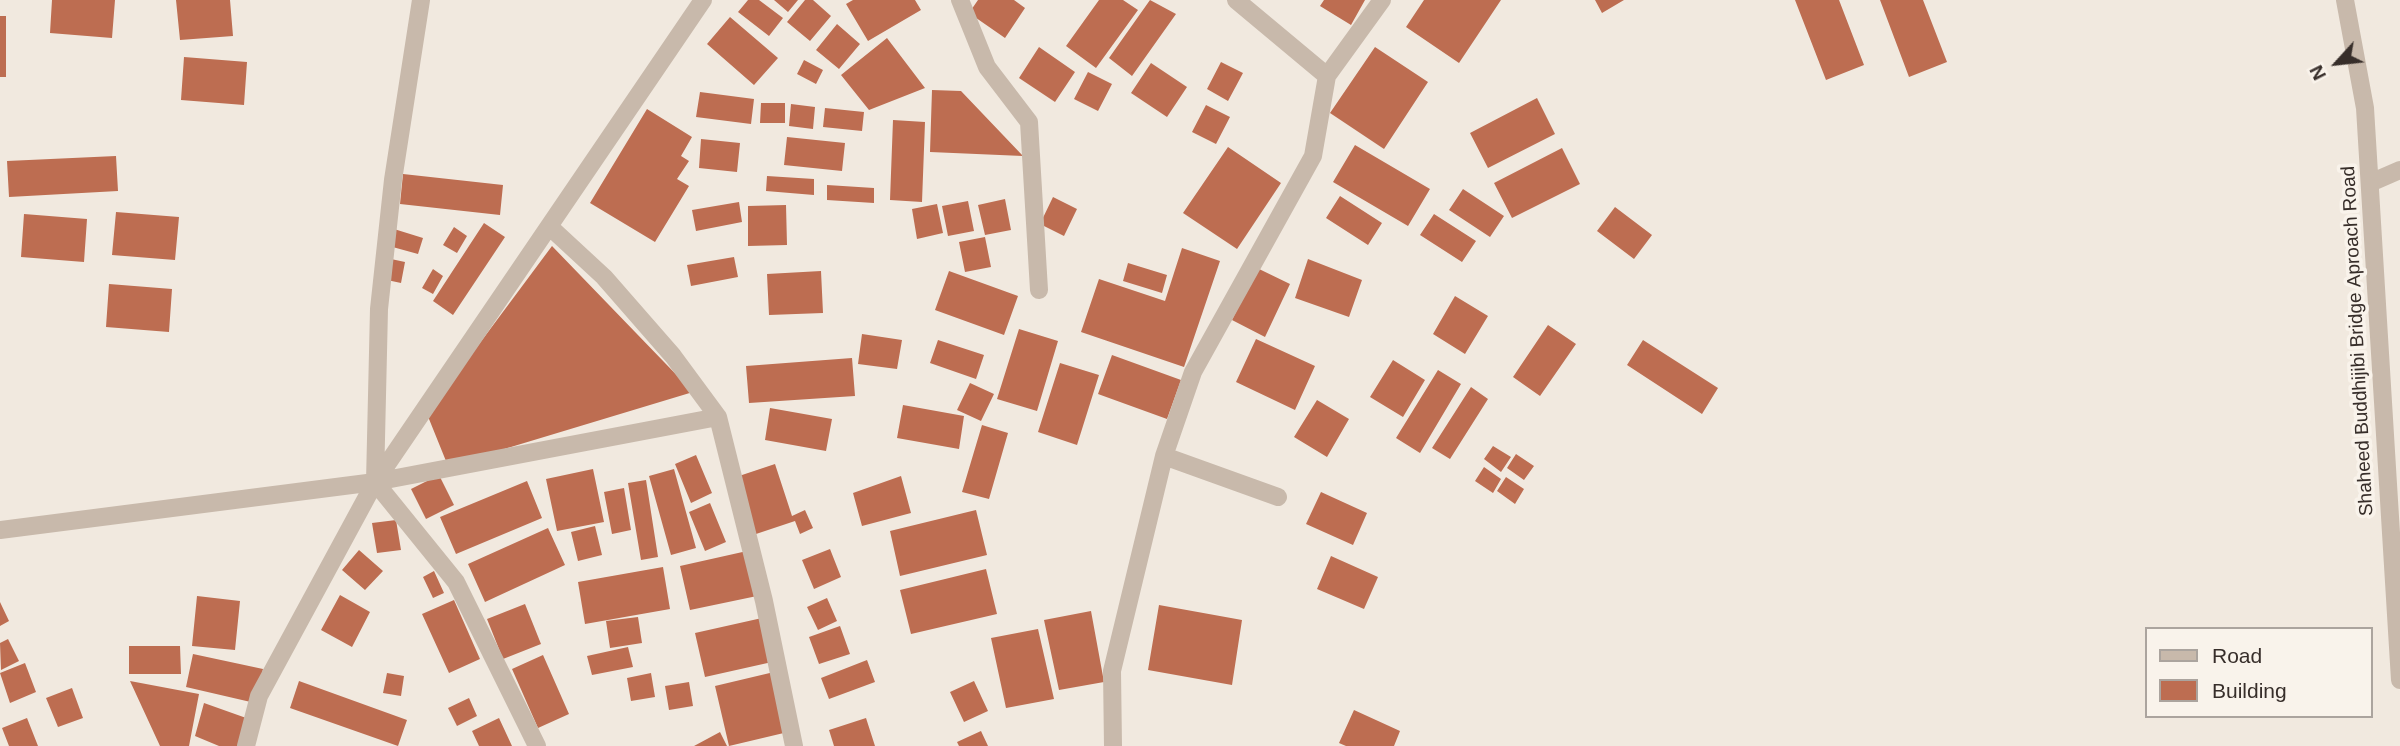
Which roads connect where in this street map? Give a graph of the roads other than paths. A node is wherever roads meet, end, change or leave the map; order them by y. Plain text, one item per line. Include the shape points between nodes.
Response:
1 (421, 0) edge
2 (703, 0) edge
3 (960, 0) edge
4 (1236, 0) edge
5 (1382, 0) edge
6 (2345, 0) edge
7 (1327, 76) junction
8 (2400, 170) edge
9 (2370, 183) junction
10 (551, 228) junction
11 (1040, 290) dead end
12 (718, 417) junction
13 (1164, 456) junction
14 (375, 482) junction
15 (1278, 497) dead end
16 (0, 530) edge
17 (2400, 680) edge
18 (246, 746) edge
19 (537, 746) edge
20 (794, 746) edge
21 (1113, 746) edge

1 - 14 street via 393,180 379,309
2 - 10 street
3 - 11 street via 987,66 1029,122
4 - 7 street
5 - 7 street
6 - 9 street, Shaheed Buddhijibi Bridge Aproach Road via 2365,108
7 - 13 street via 1313,156 1193,372
8 - 9 street
9 - 17 street, Shaheed Buddhijibi Bridge Aproach Road
10 - 12 street via 604,277 673,356
10 - 14 street
12 - 14 street
12 - 20 street
13 - 15 street
13 - 21 street via 1112,671
14 - 16 street
14 - 18 street via 259,696
14 - 19 street via 456,582

